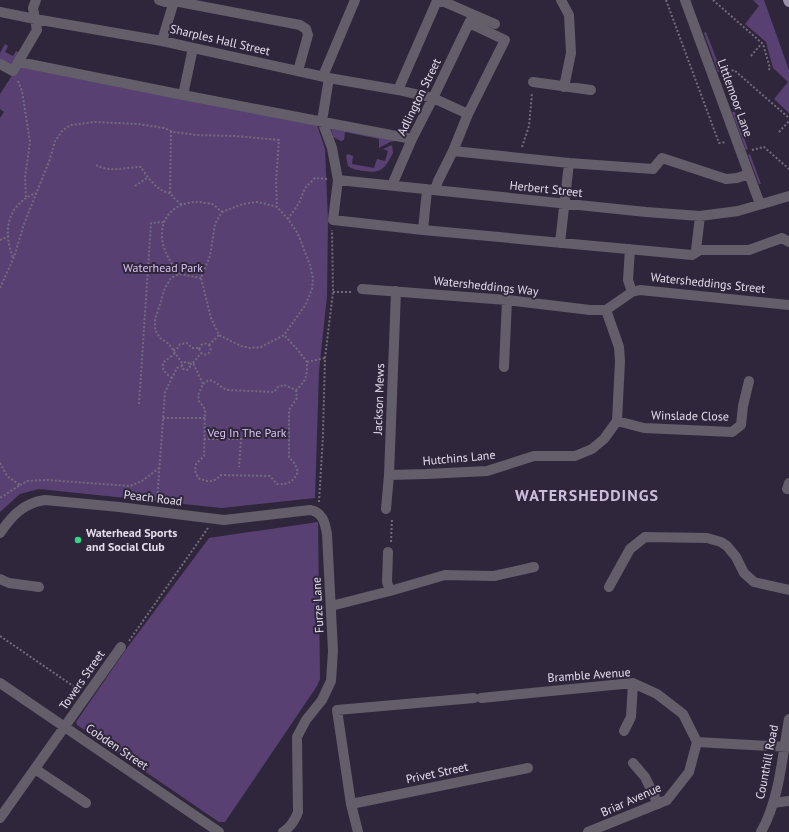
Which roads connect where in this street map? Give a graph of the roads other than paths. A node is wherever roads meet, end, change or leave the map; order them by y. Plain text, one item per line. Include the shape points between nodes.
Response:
1 (36, 0) edge
2 (159, 0) edge
3 (354, 0) edge
4 (561, 0) edge
5 (685, 0) edge
6 (174, 1) junction
7 (0, 12) edge
8 (34, 19) junction
9 (495, 24) dead end
10 (162, 40) junction
11 (193, 48) junction
12 (19, 62) junction
13 (0, 64) edge
14 (298, 71) junction
15 (326, 77) junction
16 (533, 82) road end
17 (564, 87) junction
18 (398, 90) junction
19 (591, 90) dead end
20 (183, 95) junction
21 (433, 98) junction
22 (468, 114) junction
23 (322, 121) junction
24 (412, 139) junction
25 (452, 151) junction
26 (569, 163) junction
27 (749, 174) junction
28 (338, 180) junction
29 (392, 186) junction
30 (431, 190) junction
31 (788, 198) edge
32 (565, 204) junction
33 (760, 204) junction
34 (700, 216) junction
35 (423, 230) junction
36 (789, 242) edge
37 (560, 243) junction
38 (630, 249) junction
39 (697, 252) junction
40 (362, 289) road end
41 (396, 291) junction
42 (632, 292) junction
43 (507, 300) junction
44 (789, 304) edge
45 (606, 310) junction
46 (504, 367) dead end
47 (749, 381) dead end
48 (618, 421) junction
49 (389, 474) junction
50 (789, 483) edge
51 (789, 489) edge
52 (386, 509) road end
53 (315, 511) joint
54 (0, 533) edge
55 (388, 552) road end
56 (534, 567) dead end
57 (0, 579) edge
58 (39, 587) dead end
59 (609, 587) dead end
60 (789, 590) edge
61 (390, 591) junction
62 (330, 606) junction
63 (121, 647) road end
64 (0, 683) edge
65 (633, 683) junction
66 (789, 719) edge
67 (65, 727) junction
68 (624, 731) dead end
69 (697, 742) junction
70 (786, 747) edge
71 (633, 763) dead end
72 (528, 768) dead end
73 (35, 769) junction
74 (789, 801) edge
75 (86, 803) dead end
76 (773, 803) junction
77 (351, 804) junction
78 (658, 804) junction
79 (0, 818) edge
80 (288, 831) edge
81 (219, 832) edge
82 (358, 832) edge
83 (588, 832) edge
84 (761, 832) edge

1 - 8 street via 33,8
2 - 6 street
3 - 15 street
4 - 17 street via 570,15 571,53
5 - 27 street, Littlemoor Lane
6 - 10 street
6 - 14 street via 300,25 306,29 308,35
7 - 8 street, Sharples Hall Street
8 - 10 street, Sharples Hall Street
8 - 12 street via 36,30
9 - 18 street via 442,1 436,3
10 - 11 street, Sharples Hall Street
11 - 14 street, Sharples Hall Street
11 - 20 street
12 - 13 street via 13,71
12 - 20 street
14 - 15 street, Sharples Hall Street
15 - 18 street, Sharples Hall Street
15 - 23 street
16 - 17 street
17 - 19 street
18 - 21 street, Sharples Hall Street
20 - 23 street
21 - 22 street, Sharples Hall Street
21 - 22 street, Adlington Street via 469,22 505,40
21 - 24 street, Adlington Street
22 - 25 street
23 - 24 street
23 - 28 street via 332,148
24 - 29 street, Adlington Street
25 - 26 street
25 - 30 street
26 - 27 street via 653,169 662,158 726,179
26 - 32 street
27 - 33 street, Littlemoor Lane
28 - 29 street, Herbert Street
28 - 35 street via 333,220
29 - 30 street, Herbert Street
30 - 32 street, Herbert Street
30 - 35 street
31 - 33 street, Herbert Street
32 - 34 street, Herbert Street
32 - 37 street
33 - 34 street, Herbert Street via 738,211
34 - 39 street
35 - 37 street
36 - 39 street via 782,238 749,250
37 - 38 street
38 - 39 street via 692,255
38 - 42 street via 628,280
40 - 41 street, Watersheddings Way
41 - 43 street, Watersheddings Way
41 - 49 street, Jackson Mews
42 - 44 street, Watersheddings Street via 640,290
42 - 45 street
43 - 45 street, Watersheddings Way
43 - 46 street
45 - 48 street via 620,361
47 - 48 street, Winslade Close via 741,425 732,432 644,428
48 - 49 street, Hutchins Lane via 592,450 575,456 534,456 487,471
49 - 52 street, Jackson Mews
50 - 51 street
53 - 54 street, Peach Road via 224,520 45,500 21,508
53 - 62 street, Furze Lane via 323,517 327,534
55 - 61 street via 387,582
56 - 61 street via 494,576 445,575
57 - 58 street via 9,583
59 - 60 street via 630,549 645,537 707,538 727,546 754,582
61 - 62 street
62 - 80 street, Furze Lane via 333,651 331,681 322,700 306,720 297,737 298,812
63 - 67 street, Towers Street
64 - 67 street, Cobden Street
65 - 68 street via 631,717
65 - 69 street, Bramble Avenue via 657,694 683,714
65 - 77 street, Bramble Avenue via 337,710
66 - 70 street, Counthill Road
67 - 73 street, Towers Street
67 - 81 street, Cobden Street
69 - 70 street
69 - 78 street, Briar Avenue via 689,772 667,800
70 - 76 street, Counthill Road
71 - 78 street via 645,778
72 - 77 street, Privet Street
73 - 75 street
73 - 79 street, Towers Street
74 - 76 street
76 - 84 street, Counthill Road
77 - 82 street
78 - 83 street, Briar Avenue

